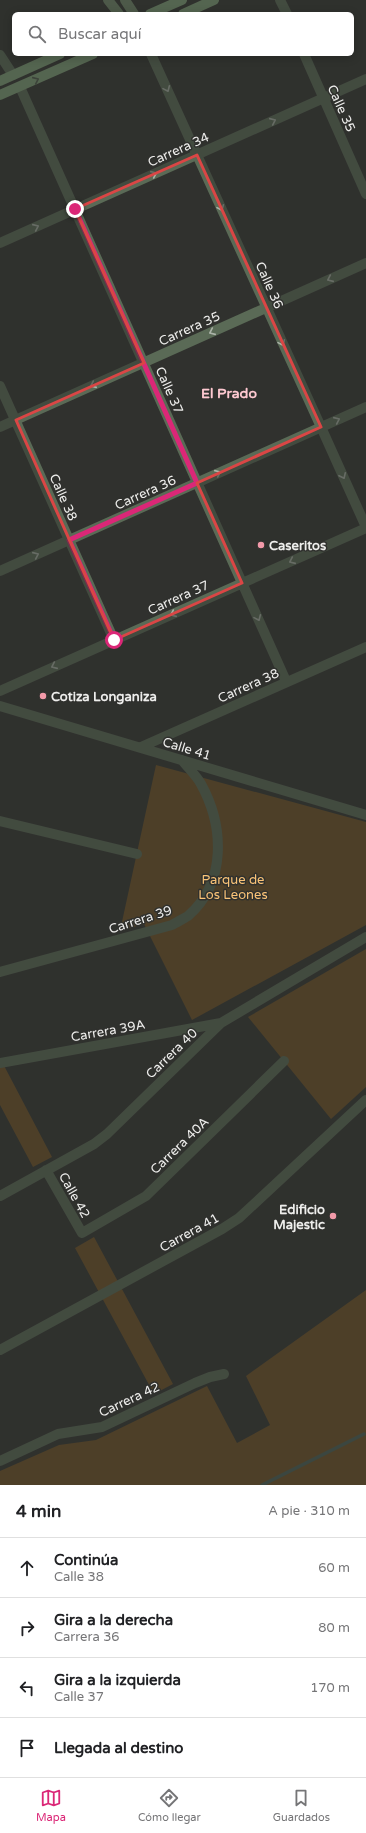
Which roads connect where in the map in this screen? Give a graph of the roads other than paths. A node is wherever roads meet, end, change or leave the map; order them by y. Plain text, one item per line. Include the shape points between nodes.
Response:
1 (108, 0) edge
2 (125, 0) edge
3 (182, 0) edge
4 (214, 0) edge
5 (280, 0) edge
6 (117, 12) edge
7 (133, 12) edge
8 (155, 12) edge
9 (187, 12) edge
10 (285, 12) edge
11 (0, 55) edge
12 (56, 56) edge
13 (89, 56) edge
14 (152, 56) edge
15 (305, 56) edge
16 (13, 75) junction
17 (366, 79) edge
18 (0, 81) edge
19 (20, 87) junction
20 (0, 95) edge
21 (324, 98) junction
22 (197, 155) junction
23 (366, 194) edge
24 (75, 209) junction
25 (0, 243) edge
26 (366, 263) edge
27 (266, 307) junction
28 (144, 363) junction
29 (0, 386) edge
30 (366, 407) edge
31 (16, 420) junction
32 (0, 427) edge
33 (321, 428) junction
34 (197, 483) junction
35 (366, 527) edge
36 (69, 540) junction
37 (0, 571) edge
38 (242, 583) junction
39 (114, 640) junction
40 (366, 647) edge
41 (286, 681) junction
42 (0, 690) edge
43 (0, 706) edge
44 (140, 747) junction
45 (182, 760) junction
46 (366, 815) edge
47 (0, 822) edge
48 (137, 854) dead end
49 (366, 937) edge
50 (0, 972) edge
51 (221, 1023) junction
52 (284, 1061) dead end
53 (0, 1063) edge
54 (366, 1100) edge
55 (46, 1170) junction
56 (0, 1196) edge
57 (82, 1233) joint
58 (0, 1350) edge
59 (224, 1374) dead end
60 (0, 1461) edge

1 - 6 main road
2 - 7 main road
3 - 8 main road
4 - 9 main road
5 - 10 street
11 - 16 street
12 - 16 main road
19 -> 13 main road
14 -> 22 street, Calle 36
15 - 21 street, Calle 35
16 - 18 main road
17 - 21 street, Carrera 34
19 - 20 main road
19 - 24 street, Calle 37
22 -> 21 street, Carrera 34
21 - 23 street, Calle 35
24 -> 22 street, Carrera 34
22 -> 27 street, Calle 36
25 -> 24 street, Carrera 34
24 - 28 street, Calle 37
26 -> 27 street, Carrera 35
27 -> 28 street, Carrera 35
27 -> 33 street, Calle 36
28 -> 31 street, Carrera 35
28 - 34 street, Calle 37
29 - 31 street, Calle 38
33 -> 30 street, Carrera 36
31 - 32 street, Carrera 35
31 - 36 street, Calle 38
34 -> 33 street, Carrera 36
33 -> 35 street, Calle 36
34 - 36 street, Carrera 36
34 - 38 street, Calle 37
35 -> 38 street, Carrera 37
37 -> 36 street, Carrera 36
36 - 39 street, Calle 38
38 -> 39 street, Carrera 37
38 -> 41 street, Calle 37
39 -> 42 street, Carrera 37
40 - 41 street, Carrera 38
41 - 44 street, Carrera 38
43 - 44 street, Calle 41
44 - 45 street, Calle 41
45 - 46 street, Calle 41
45 - 50 street, Carrera 39 via 200,782 208,799 216,823 219,848 214,875 204,897 188,916 172,925
47 - 48 street
49 - 51 street, Carrera 40
51 - 53 street, Carrera 39A
51 - 55 street, Carrera 40 via 107,1134 94,1144
52 - 57 street, Carrera 40A via 146,1196
54 - 58 street, Carrera 41 via 239,1218
55 - 56 street, Carrera 40
55 - 57 street, Calle 42
59 - 60 street, Carrera 42 via 195,1383 102,1427 58,1434

